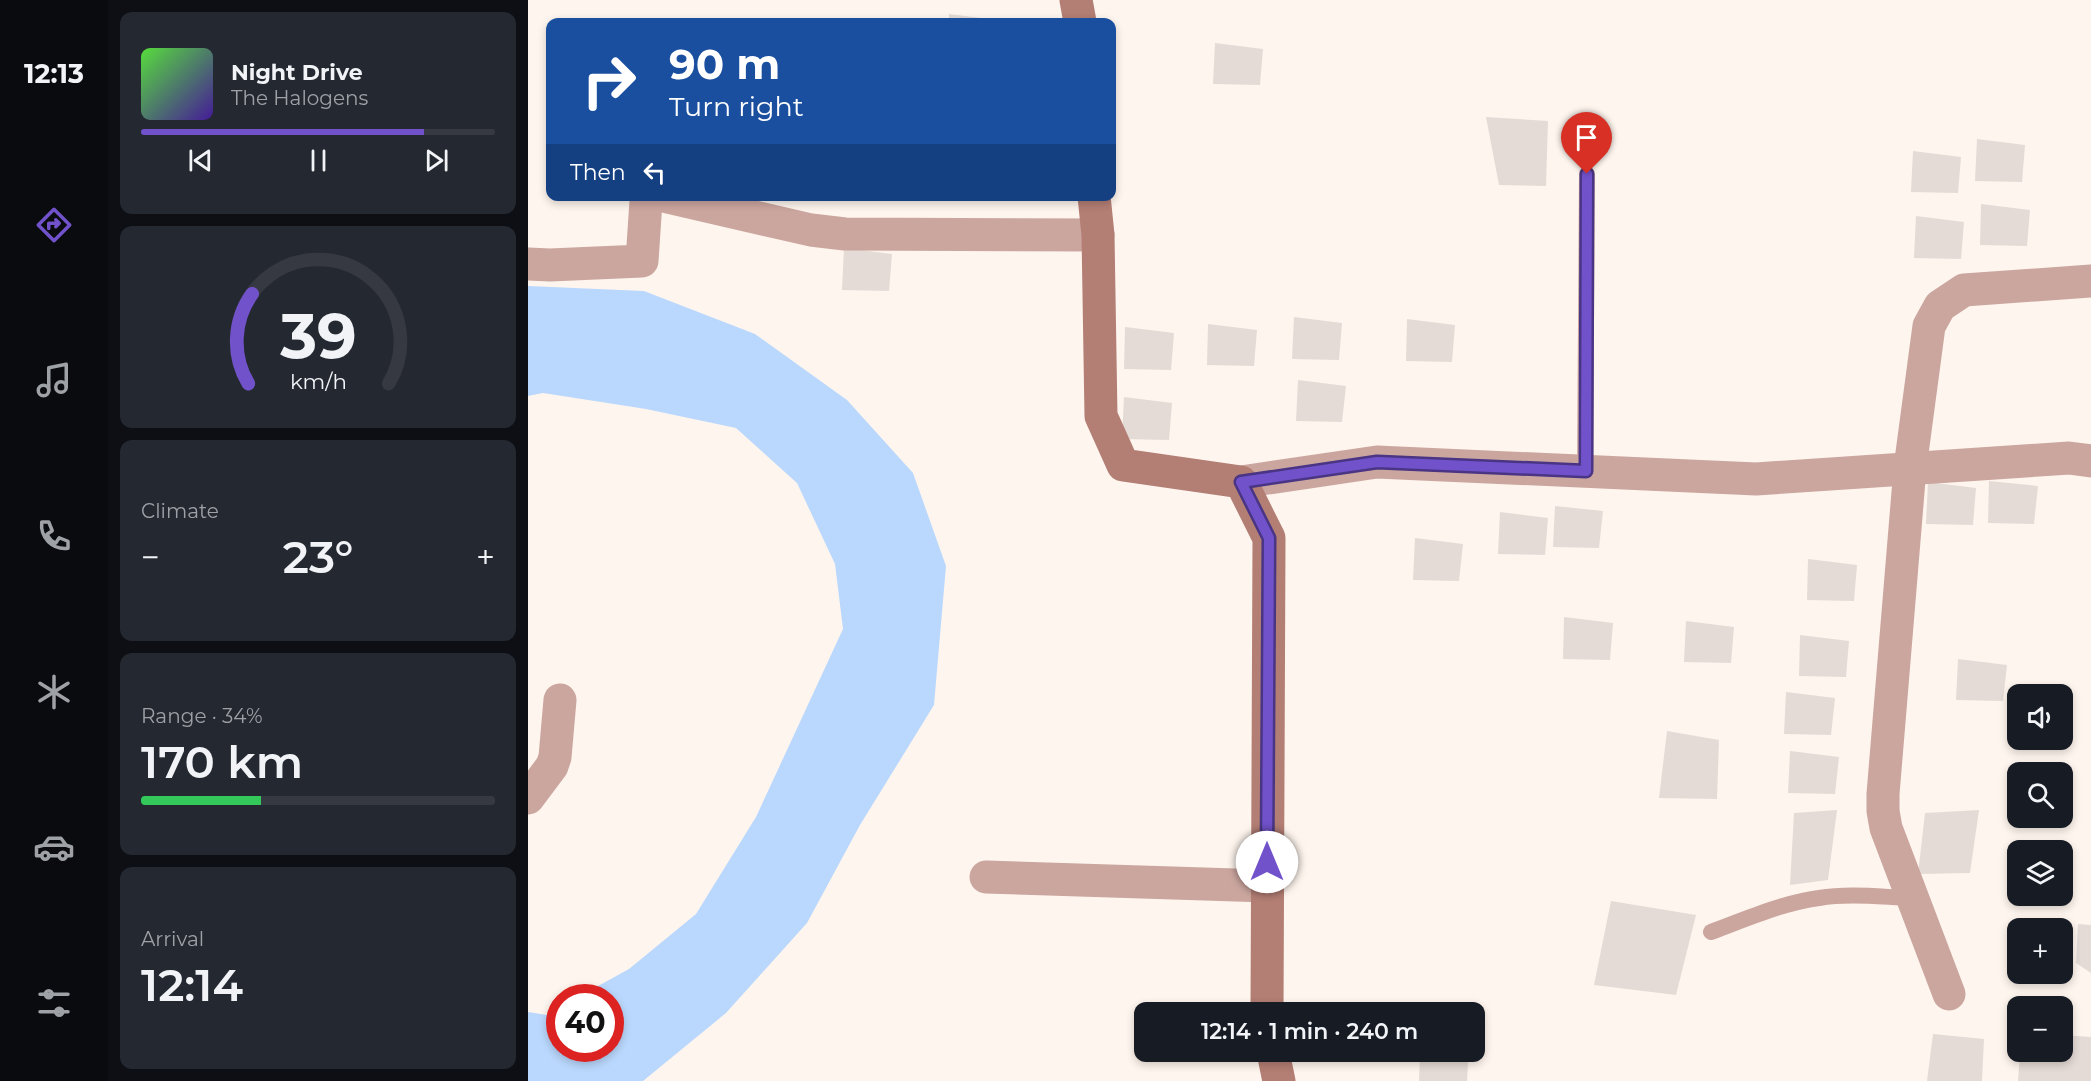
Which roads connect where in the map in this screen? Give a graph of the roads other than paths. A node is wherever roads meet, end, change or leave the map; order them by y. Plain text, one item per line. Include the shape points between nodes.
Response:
1 (1076, 0) edge
2 (1079, 18) edge
3 (1587, 174) dead end
4 (646, 201) edge
5 (685, 201) edge
6 (1094, 201) edge
7 (1098, 236) junction
8 (528, 264) edge
9 (2091, 281) edge
10 (2091, 461) edge
11 (1910, 468) junction
12 (1586, 471) junction
13 (1241, 482) junction
14 (560, 700) dead end
15 (528, 798) edge
16 (986, 877) dead end
17 (1267, 886) junction
18 (1912, 898) junction
19 (1711, 932) dead end
20 (1949, 994) dead end
21 (1267, 1002) edge
22 (1275, 1062) edge
23 (1278, 1081) edge

1 - 2 street
3 - 12 lane
4 - 8 street via 642,261
5 - 7 street via 845,234
6 - 7 street
7 - 13 street via 1101,416 1124,465
9 - 11 street via 1964,290 1940,306 1929,326
10 - 11 street via 2069,458
11 - 12 street via 1756,479
11 - 18 street via 1883,812
12 - 13 street via 1377,462
13 - 17 street via 1269,538
14 - 15 street via 555,757
16 - 17 street
17 - 21 street
18 - 19 lane via 1820,898
18 - 20 street
22 - 23 street

